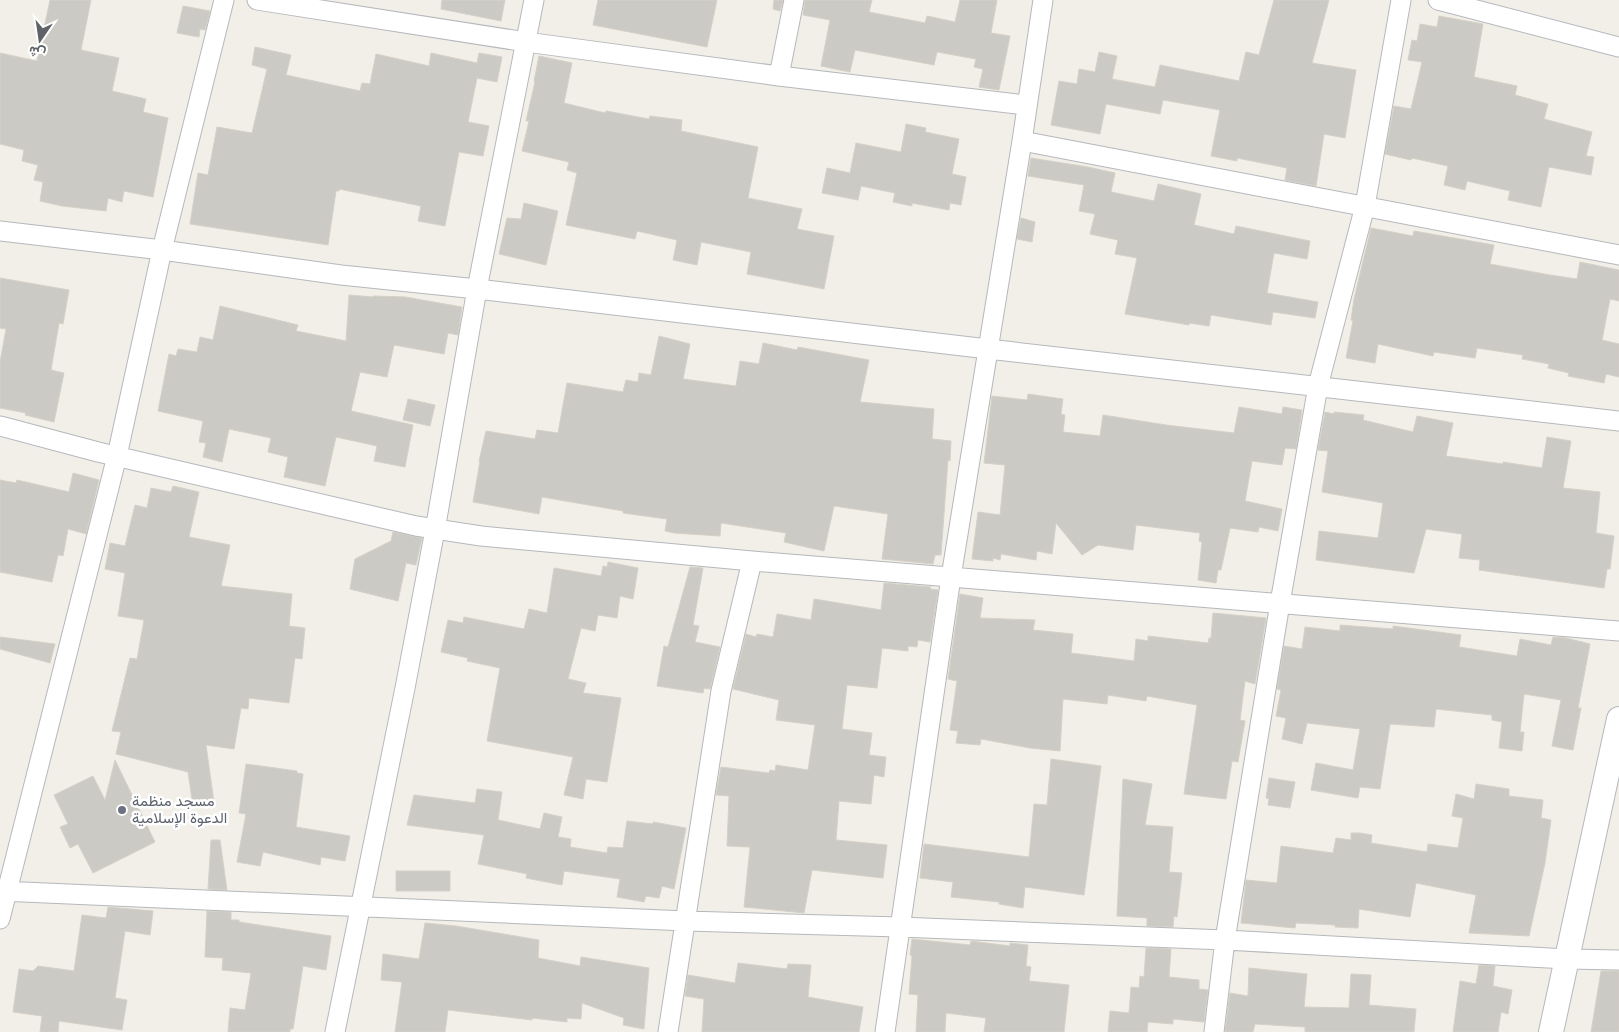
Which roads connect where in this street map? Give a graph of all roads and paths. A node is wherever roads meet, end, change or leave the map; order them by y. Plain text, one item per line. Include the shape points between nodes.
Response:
1 (224, 0) edge
2 (257, 0) edge
3 (534, 0) edge
4 (794, 0) edge
5 (1043, 0) edge
6 (1401, 0) edge
7 (1438, 0) edge
8 (526, 42) junction
9 (1619, 46) edge
10 (779, 76) junction
11 (1026, 105) junction
12 (1022, 141) junction
13 (1365, 206) junction
14 (0, 231) edge
15 (162, 250) junction
16 (1619, 255) edge
17 (477, 289) junction
18 (988, 349) junction
19 (1318, 386) junction
20 (1619, 421) edge
21 (0, 426) edge
22 (118, 456) junction
23 (435, 530) junction
24 (752, 561) junction
25 (951, 577) junction
26 (1280, 603) junction
27 (1619, 631) edge
28 (1619, 720) edge
29 (3, 891) edge
30 (361, 907) junction
31 (0, 919) edge
32 (686, 921) junction
33 (900, 927) junction
34 (1225, 940) junction
35 (1567, 959) junction
36 (1619, 960) edge
37 (335, 1032) edge
38 (668, 1032) edge
39 (885, 1032) edge
40 (1214, 1032) edge
41 (1551, 1032) edge

1 - 15 street
2 - 8 street
3 - 8 street
4 - 10 street
5 - 11 street
6 - 13 street
7 - 9 street
8 - 10 street
8 - 17 street
10 - 11 street
11 - 12 street
12 - 13 street
12 - 18 street
13 - 16 street
13 - 19 street
14 - 15 street
15 - 17 street via 342,275
15 - 22 street
17 - 18 street
17 - 23 street
18 - 19 street
18 - 25 street
19 - 20 street
19 - 26 street
21 - 22 street
22 - 23 street
22 - 29 street
23 - 24 street
23 - 30 street
24 - 25 street
24 - 32 street via 721,691
25 - 26 street
25 - 33 street
26 - 27 street
26 - 34 street
28 - 35 street
29 - 30 street
29 - 31 street
30 - 32 street
30 - 37 street
32 - 33 street
32 - 38 street
33 - 34 street
33 - 39 street
34 - 35 street
34 - 40 street
35 - 36 street
35 - 41 street

